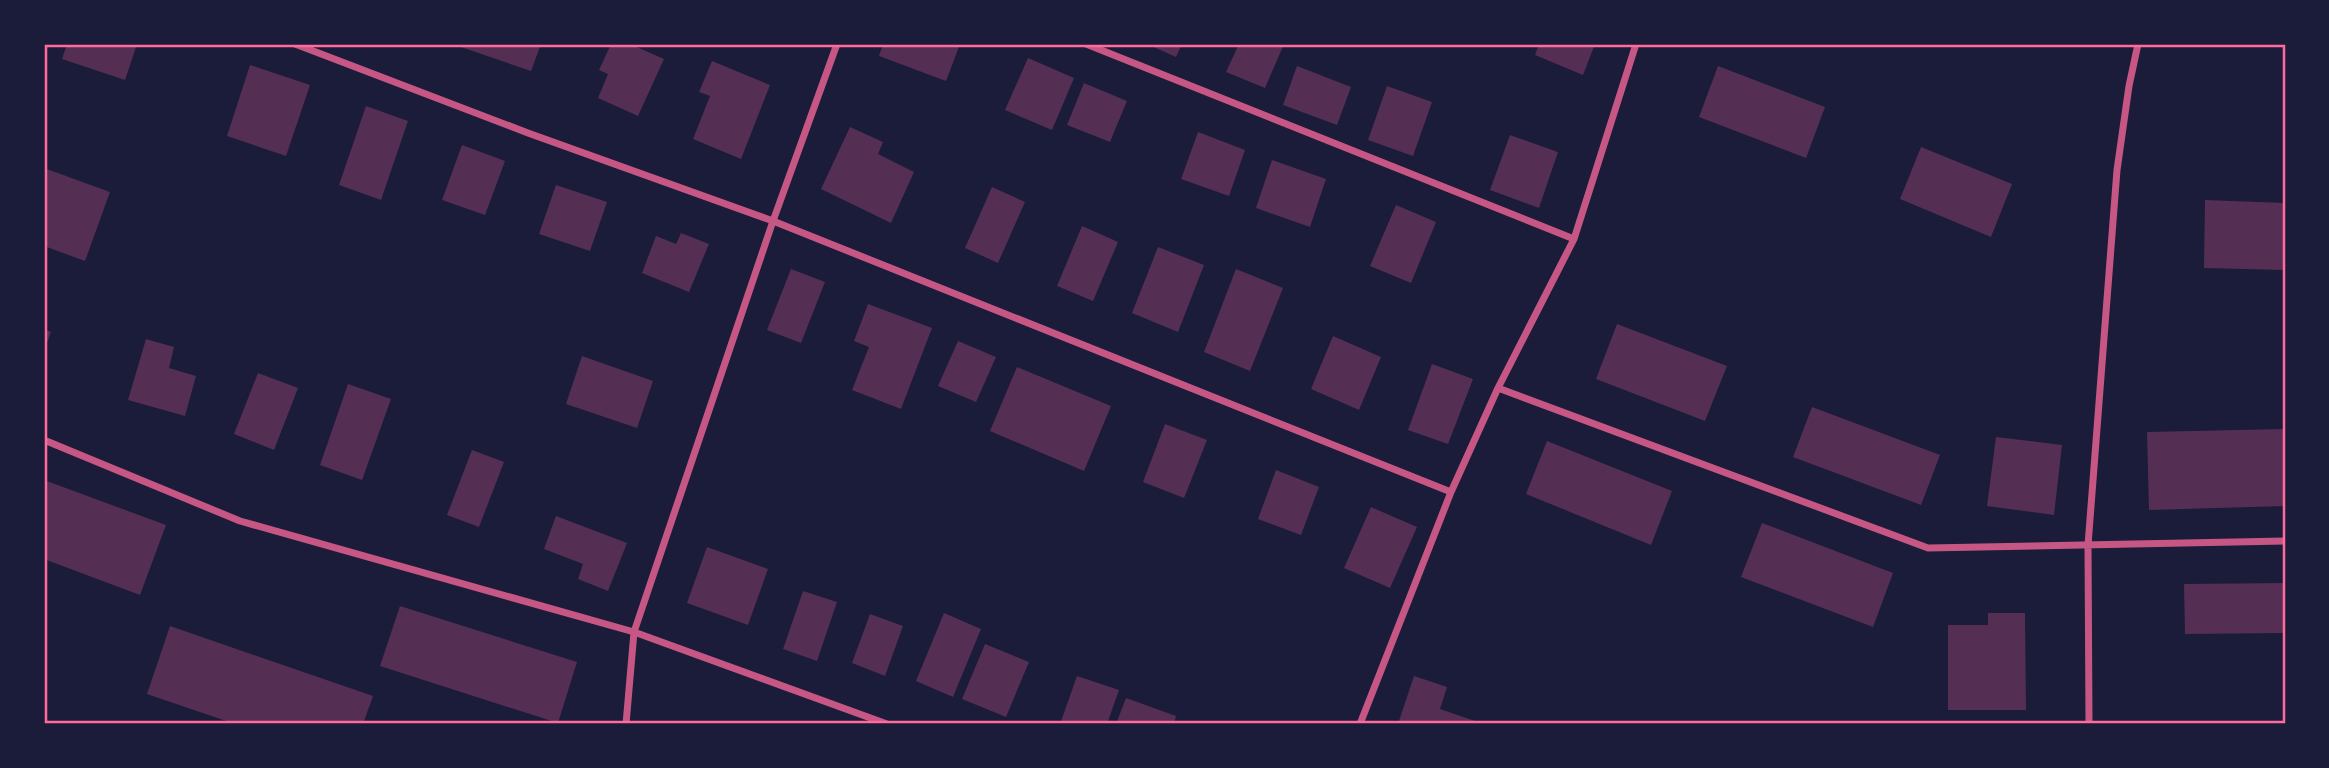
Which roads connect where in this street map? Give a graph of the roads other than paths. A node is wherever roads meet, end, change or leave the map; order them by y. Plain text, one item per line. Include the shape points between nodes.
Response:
1 (295, 44) edge
2 (837, 44) edge
3 (1086, 44) edge
4 (1636, 44) edge
5 (2138, 44) edge
6 (773, 220) junction
7 (1574, 239) junction
8 (1498, 388) junction
9 (44, 440) edge
10 (1451, 492) junction
11 (2285, 541) edge
12 (2088, 545) junction
13 (634, 632) junction
14 (626, 724) edge
15 (887, 724) edge
16 (1360, 724) edge
17 (2089, 724) edge

1 - 6 street
2 - 6 street
3 - 7 street
4 - 7 street
5 - 12 street via 2118,170
6 - 10 street
6 - 13 street
7 - 8 street
8 - 10 street
8 - 12 street via 1928,548
9 - 13 street via 240,521
10 - 16 street
11 - 12 street
12 - 17 street
13 - 14 street
13 - 15 street

